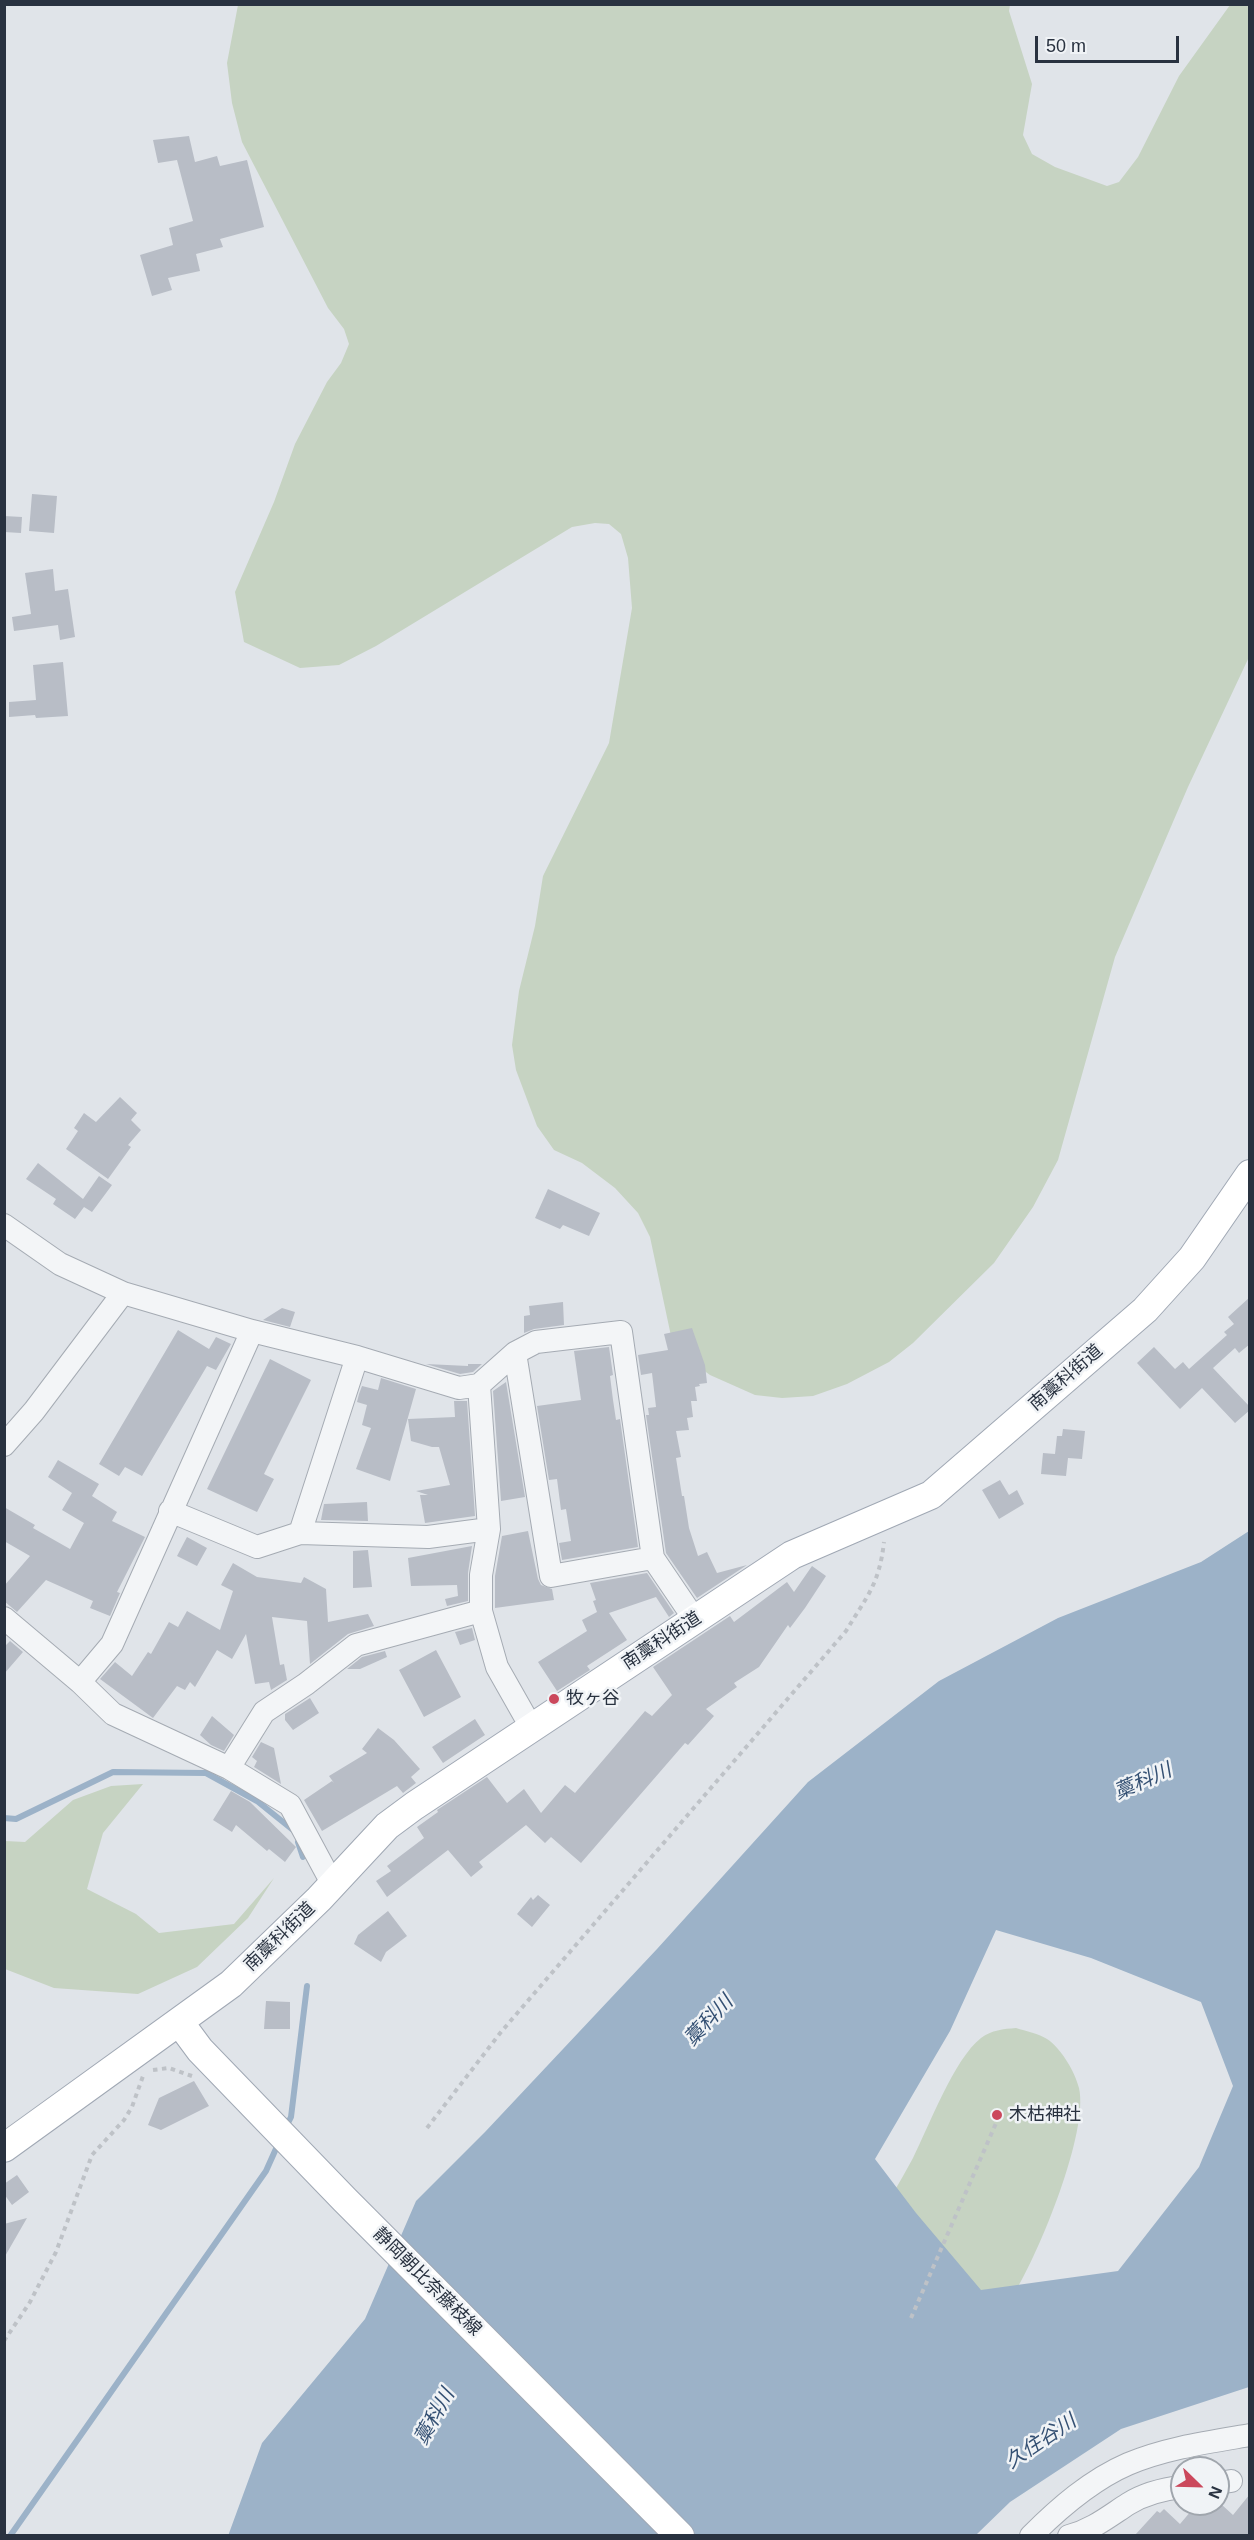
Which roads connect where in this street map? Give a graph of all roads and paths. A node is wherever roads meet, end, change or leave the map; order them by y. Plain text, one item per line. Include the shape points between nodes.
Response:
1 (1250, 1174) edge
2 (4, 1225) edge
3 (123, 1293) junction
4 (252, 1331) junction
5 (514, 1353) junction
6 (357, 1358) junction
7 (479, 1385) junction
8 (4, 1445) edge
9 (170, 1511) junction
10 (489, 1529) junction
11 (300, 1533) junction
12 (884, 1542) dead end
13 (653, 1558) junction
14 (481, 1611) junction
15 (4, 1618) edge
16 (695, 1620) junction
17 (80, 1682) junction
18 (531, 1727) junction
19 (229, 1768) junction
20 (333, 1885) junction
21 (180, 2023) junction
22 (144, 2075) junction
23 (137, 2079) dead end
24 (200, 2079) dead end
25 (997, 2121) dead end
26 (427, 2128) dead end
27 (4, 2148) edge
28 (911, 2318) dead end
29 (4, 2341) edge
30 (1250, 2435) edge
31 (1170, 2488) edge
32 (681, 2535) edge
33 (1031, 2535) edge
34 (1069, 2535) edge

1 - 16 main road, 南藁科街道 via 1192,1258 1144,1310 931,1495 792,1555
2 - 3 street via 60,1264
3 - 4 street
3 - 8 street
4 - 6 street
4 - 9 street
5 - 7 street
5 - 13 street via 551,1576
5 - 13 street via 536,1342 621,1332
6 - 7 street via 459,1388
6 - 11 street
7 - 10 street
9 - 11 street via 256,1547
9 - 17 street via 112,1644
10 - 11 street via 428,1537
10 - 14 street via 481,1575
12 - 26 path via 874,1589 846,1631 501,2032
13 - 16 street
14 - 18 street via 497,1667
14 - 19 street via 356,1645 264,1712
15 - 17 street
16 - 18 main road, 南藁科街道
17 - 19 street via 113,1714
18 - 20 main road, 南藁科街道 via 387,1826
19 - 20 street via 290,1804
20 - 21 main road, 南藁科街道 via 231,1984
21 - 27 main road, 南藁科街道
21 - 32 main road, 静岡朝比奈藤枝線 via 200,2050 345,2199
22 - 23 path
22 - 24 path via 169,2068
22 - 29 path via 132,2108 92,2156 56,2252
25 - 28 path
30 - 33 street via 1169,2451 1126,2465 1077,2494
31 - 34 street via 1141,2498 1097,2525

